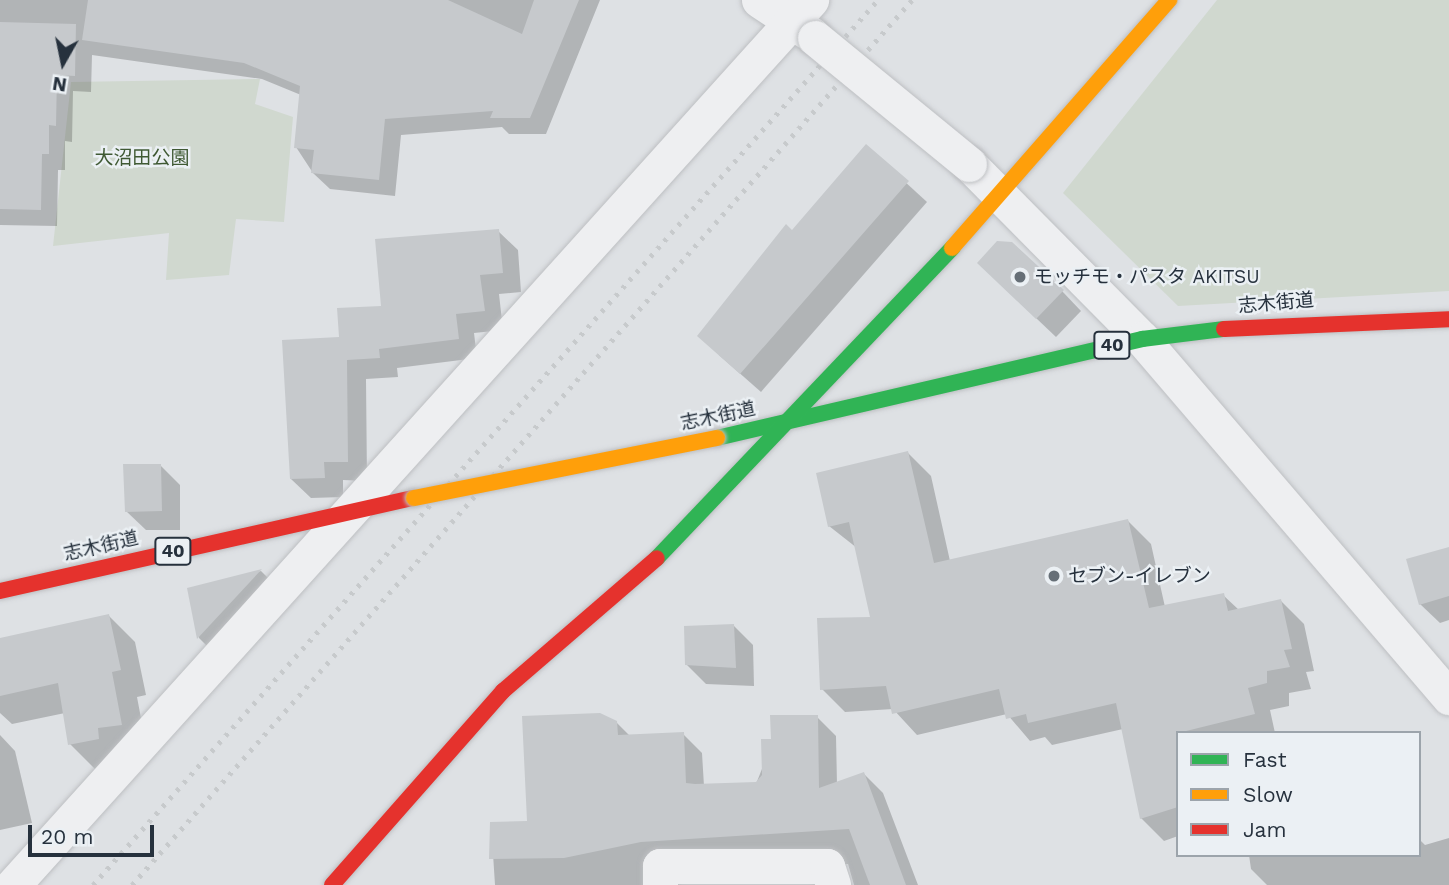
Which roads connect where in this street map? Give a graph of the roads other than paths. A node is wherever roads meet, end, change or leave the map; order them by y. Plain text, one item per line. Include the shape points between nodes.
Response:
1 (759, 0) edge
2 (1169, 0) edge
3 (806, 19) edge
4 (1004, 193) junction
5 (1449, 319) edge
6 (1142, 339) junction
7 (782, 424) junction
8 (346, 512) junction
9 (0, 591) edge
10 (1449, 697) edge
11 (13, 885) edge
12 (331, 885) edge
13 (660, 885) edge
14 (833, 885) edge

1 - 3 street
2 - 4 main road
3 - 4 street, bridge
3 - 8 street
4 - 6 street
4 - 7 main road
5 - 6 main road, 志木街道 / 40 via 1284,322
6 - 7 main road, 志木街道 / 40
6 - 10 street
7 - 8 main road, 志木街道 / 40, bridge
7 - 12 main road via 655,564 503,691
8 - 9 main road, 志木街道 / 40
8 - 11 street
13 - 14 street via 660,866 827,866

